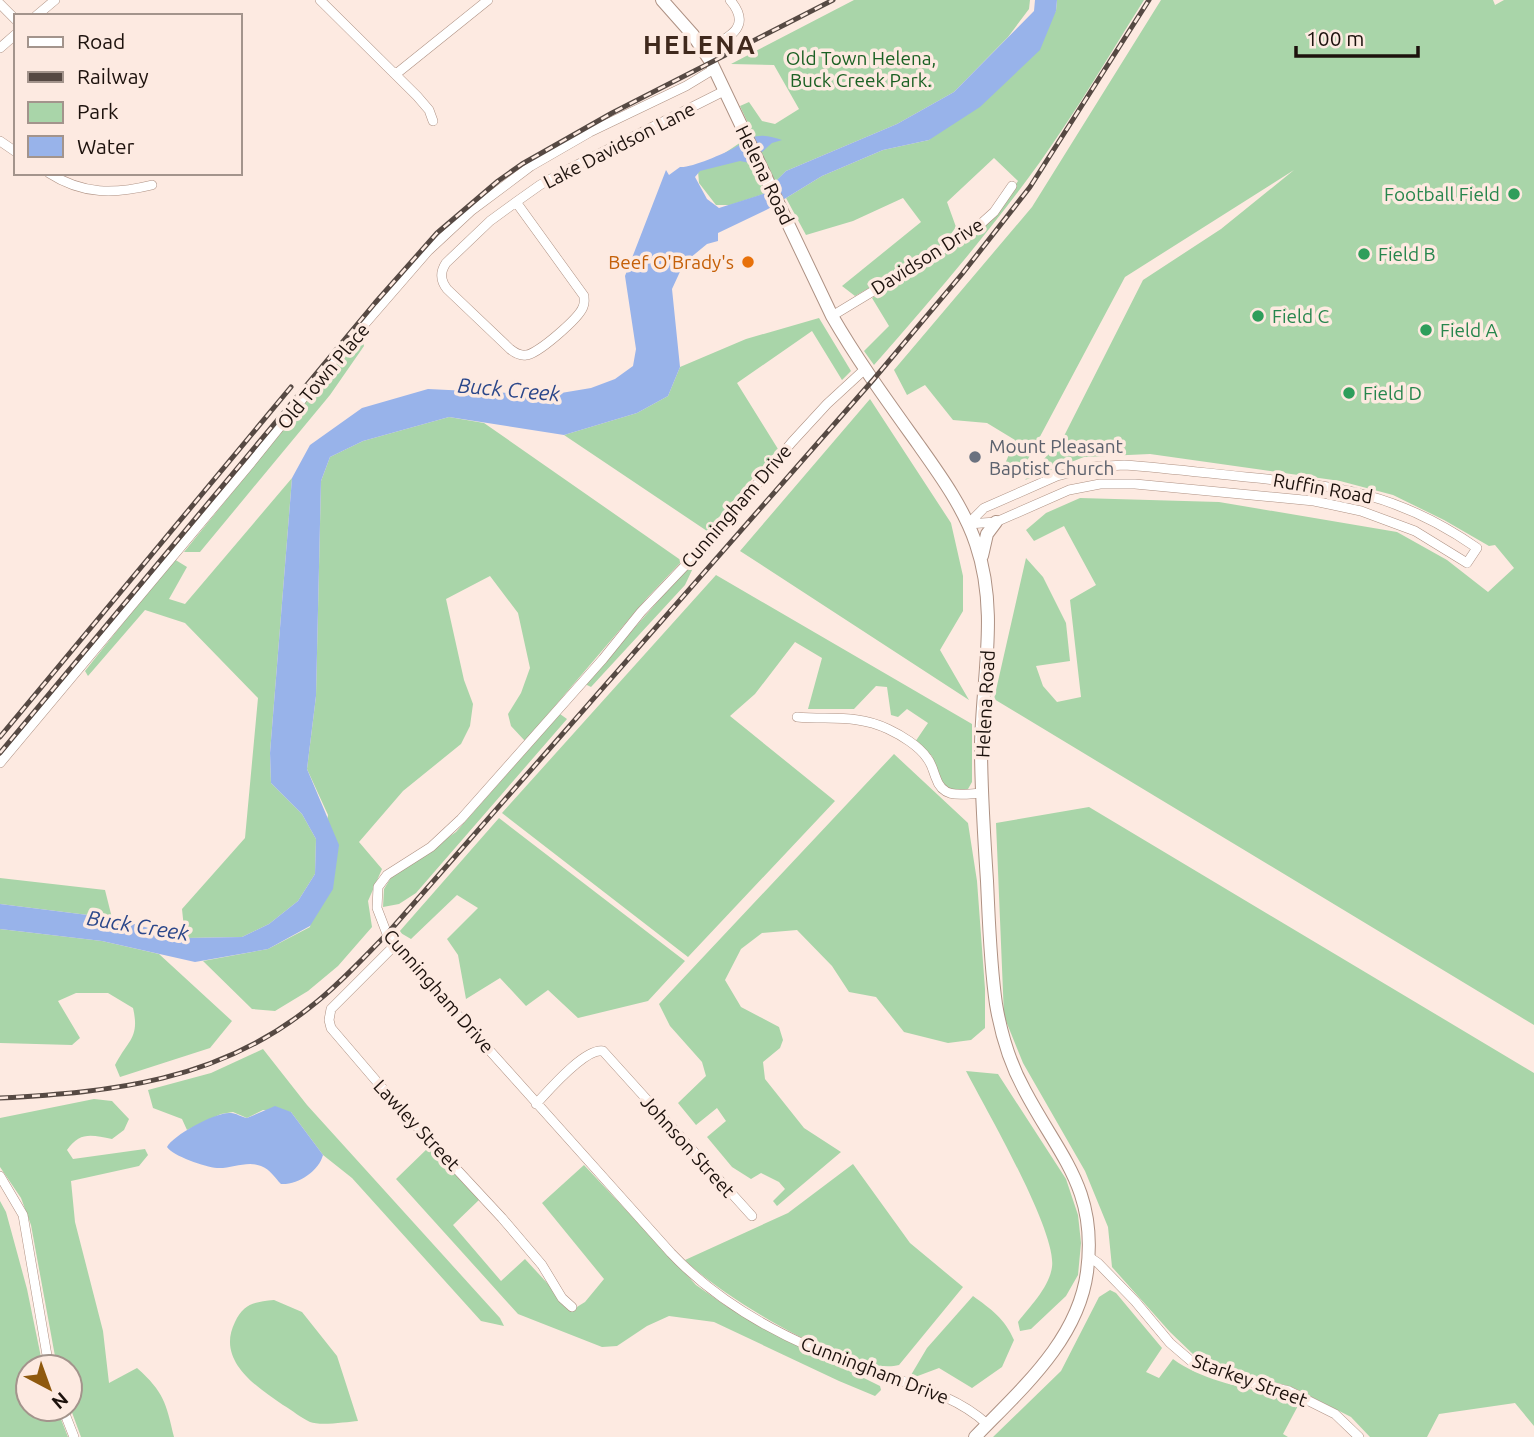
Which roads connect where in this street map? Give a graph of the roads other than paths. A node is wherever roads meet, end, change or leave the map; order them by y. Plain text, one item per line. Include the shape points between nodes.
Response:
1 (55, 0) edge
2 (320, 0) edge
3 (488, 0) edge
4 (662, 0) edge
5 (730, 0) edge
6 (0, 4) edge
7 (38, 14) edge
8 (14, 18) edge
9 (14, 36) edge
10 (0, 48) edge
11 (704, 51) junction
12 (714, 69) junction
13 (396, 74) junction
14 (724, 91) junction
15 (433, 121) dead end
16 (52, 175) edge
17 (152, 185) dead end
18 (1012, 186) dead end
19 (516, 202) junction
20 (832, 316) junction
21 (865, 369) junction
22 (996, 522) junction
23 (968, 524) junction
24 (981, 560) junction
25 (797, 717) dead end
26 (0, 763) edge
27 (982, 793) junction
28 (396, 945) junction
29 (536, 1104) junction
30 (0, 1175) edge
31 (752, 1216) dead end
32 (1088, 1256) junction
33 (572, 1307) dead end
34 (47, 1353) edge
35 (987, 1424) junction
36 (975, 1437) edge
37 (1359, 1437) edge

1 - 7 street
2 - 13 street
3 - 13 street
4 - 11 main road, Helena Road
5 - 11 street via 740,21 731,35
6 - 8 street
9 - 10 street
11 - 12 main road, Helena Road
12 - 14 main road, Helena Road
12 - 26 street, Old Town Place via 531,166 428,251
13 - 15 street
14 - 19 street, Lake Davidson Lane via 565,171
14 - 20 main road, Helena Road
16 - 17 street via 97,192
18 - 20 street, Davidson Drive via 974,230
19 - 19 street, Lake Davidson Lane via 459,250 441,274 447,289 510,349 529,355 577,316 584,296
20 - 21 main road, Helena Road
21 - 23 main road, Helena Road via 940,475
21 - 28 street, Cunningham Drive via 792,442 461,819 431,847 387,875 379,887 377,908
22 - 23 street, Ruffin Road
22 - 23 street, Ruffin Road via 1069,490 1135,484 1314,501 1361,511 1415,531 1467,563 1477,548 1430,519 1359,491 1124,465 1057,476 984,508
22 - 24 main road
23 - 24 main road, Helena Road
24 - 27 main road, Helena Road via 989,623
25 - 27 street via 848,717 886,728 923,752 944,791 957,796
27 - 32 main road, Helena Road via 992,967 1000,1022 1017,1074 1080,1190
28 - 29 street, Cunningham Drive
28 - 33 street, Lawley Street via 331,1009 331,1028 502,1218
29 - 31 street, Johnson Street via 569,1071 597,1050 603,1051
29 - 35 street, Cunningham Drive via 681,1264 717,1294 827,1354 962,1404
30 - 34 street via 23,1215
32 - 35 main road, Helena Road via 1085,1285 1063,1337
32 - 37 street, Starkey Street via 1191,1361 1289,1391 1335,1414
35 - 36 main road, Helena Road

